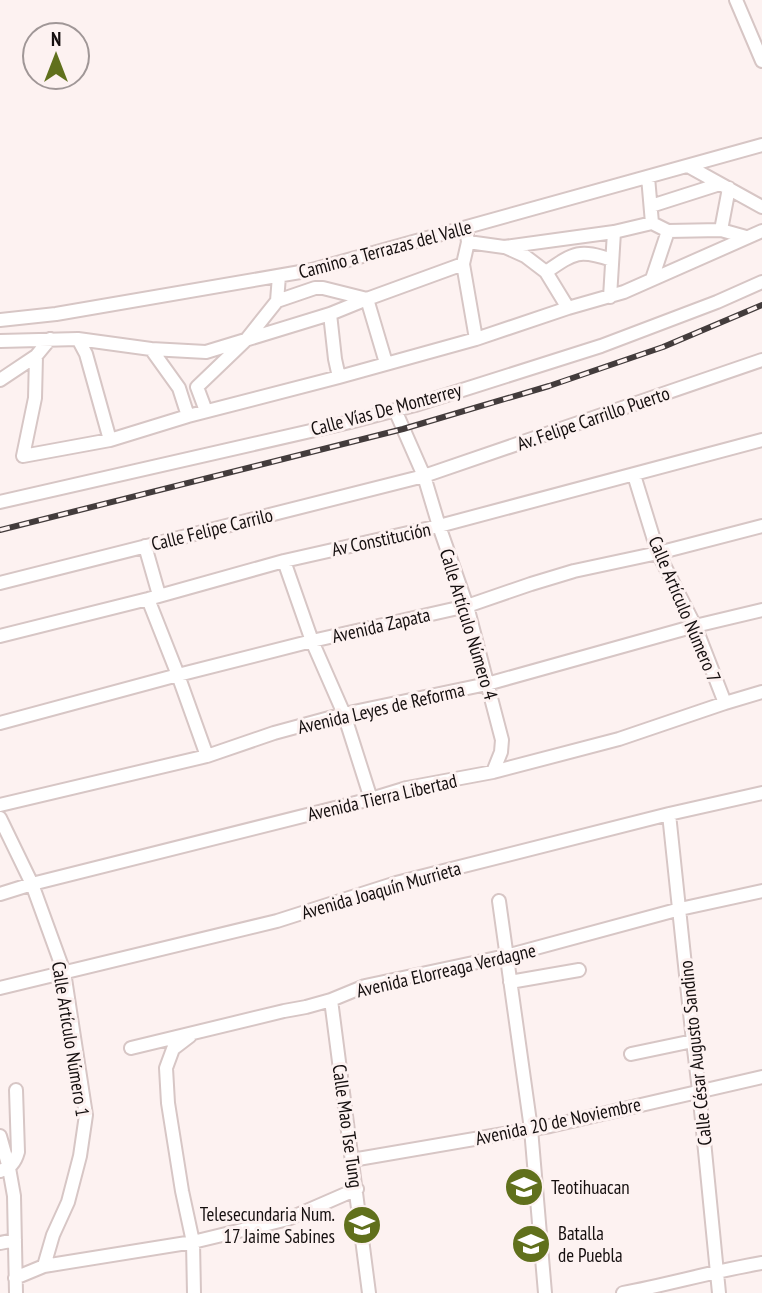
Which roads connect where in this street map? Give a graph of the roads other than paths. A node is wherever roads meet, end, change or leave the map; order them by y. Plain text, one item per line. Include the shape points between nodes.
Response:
1 (736, 0) edge
2 (758, 42) edge
3 (762, 61) edge
4 (762, 145) edge
5 (688, 166) junction
6 (648, 177) junction
7 (724, 186) junction
8 (650, 206) junction
9 (762, 207) edge
10 (652, 223) junction
11 (466, 228) junction
12 (722, 230) junction
13 (668, 231) junction
14 (762, 231) edge
15 (614, 232) junction
16 (746, 237) junction
17 (468, 242) junction
18 (504, 247) junction
19 (612, 260) junction
20 (463, 264) junction
21 (547, 272) junction
22 (279, 276) junction
23 (652, 279) junction
24 (762, 282) edge
25 (610, 297) junction
26 (367, 299) junction
27 (277, 301) junction
28 (568, 308) junction
29 (330, 314) junction
30 (0, 320) edge
31 (50, 339) junction
32 (78, 339) junction
33 (476, 339) junction
34 (246, 340) junction
35 (0, 341) edge
36 (151, 349) junction
37 (36, 356) junction
38 (762, 360) edge
39 (386, 363) junction
40 (339, 377) junction
41 (0, 380) edge
42 (197, 387) junction
43 (179, 388) junction
44 (395, 410) junction
45 (206, 411) junction
46 (188, 416) junction
47 (110, 440) junction
48 (762, 440) edge
49 (634, 475) junction
50 (424, 476) junction
51 (0, 502) edge
52 (439, 526) junction
53 (762, 526) edge
54 (145, 546) junction
55 (658, 553) junction
56 (284, 561) junction
57 (0, 583) edge
58 (153, 597) junction
59 (467, 606) junction
60 (762, 610) edge
61 (695, 626) junction
62 (0, 636) edge
63 (312, 640) junction
64 (178, 675) junction
65 (487, 684) junction
66 (762, 692) edge
67 (725, 703) junction
68 (344, 715) junction
69 (0, 723) edge
70 (207, 756) junction
71 (493, 772) junction
72 (762, 793) edge
73 (371, 799) junction
74 (0, 805) edge
75 (669, 814) junction
76 (0, 818) edge
77 (32, 884) junction
78 (762, 891) edge
79 (0, 894) edge
80 (499, 901) dead end
81 (680, 909) junction
82 (506, 956) junction
83 (579, 970) dead end
84 (64, 972) junction
85 (510, 982) junction
86 (0, 988) edge
87 (331, 1000) junction
88 (196, 1032) junction
89 (693, 1041) junction
90 (131, 1048) dead end
91 (631, 1054) dead end
92 (762, 1077) edge
93 (16, 1090) dead end
94 (699, 1090) junction
95 (531, 1129) junction
96 (0, 1136) edge
97 (352, 1160) junction
98 (5, 1170) edge
99 (357, 1189) junction
100 (15, 1240) junction
101 (193, 1241) junction
102 (0, 1242) edge
103 (762, 1263) edge
104 (44, 1266) junction
105 (716, 1271) junction
106 (15, 1278) junction
107 (16, 1293) edge
108 (194, 1293) edge
109 (369, 1293) edge
110 (545, 1293) edge
111 (623, 1293) edge
112 (719, 1293) edge

1 - 2 street
2 - 3 street
4 - 5 street, Camino a Terrazas del Valle
5 - 6 street, Camino a Terrazas del Valle
5 - 7 street
6 - 8 street
6 - 11 street, Camino a Terrazas del Valle
7 - 8 street
7 - 9 street
7 - 12 street
8 - 10 street
10 - 13 street
10 - 15 street
11 - 17 street
11 - 22 street, Camino a Terrazas del Valle
12 - 13 street
12 - 16 street
13 - 23 street
14 - 16 street
15 - 18 street
15 - 19 street
16 - 23 street
17 - 18 street
17 - 20 street
18 - 21 street
19 - 21 street via 581,253
19 - 25 street
20 - 26 street
20 - 33 street
21 - 28 street
22 - 27 street
22 - 30 street, Camino a Terrazas del Valle
23 - 25 street
24 - 44 street, Calle Vías De Monterrey via 601,346
25 - 28 street
26 - 27 street via 315,288
26 - 29 street
26 - 39 street
27 - 34 street
28 - 33 street
29 - 34 street
29 - 40 street
31 - 32 street
31 - 35 street
31 - 37 street
32 - 36 street
32 - 47 street
33 - 39 street
34 - 36 street via 206,352
34 - 42 street
36 - 43 street
37 - 41 street
37 - 47 street via 23,456
38 - 50 street, Av. Felipe Carrillo Puerto
39 - 40 street
40 - 45 street
42 - 43 street
42 - 45 street
43 - 46 street
44 - 50 street, Calle Artículo Número 4
44 - 51 street, Calle Vías De Monterrey
45 - 46 street
46 - 47 street
48 - 49 street, Av Constitución
49 - 52 street, Av Constitución
49 - 55 street, Calle Artículo Número 7
50 - 52 street, Calle Artículo Número 4
50 - 54 street, Calle Felipe Carrilo
52 - 56 street, Av Constitución
52 - 59 street, Calle Artículo Número 4
53 - 55 street, Avenida Zapata
54 - 57 street, Calle Felipe Carrilo
54 - 58 street
55 - 59 street, Avenida Zapata via 574,571
55 - 61 street, Calle Artículo Número 7
56 - 58 street, Av Constitución
56 - 63 street
58 - 62 street, Av Constitución
58 - 64 street
59 - 63 street, Avenida Zapata
59 - 65 street, Calle Artículo Número 4
60 - 61 street, Avenida Leyes de Reforma
61 - 65 street, Avenida Leyes de Reforma
61 - 67 street, Calle Artículo Número 7
63 - 64 street, Avenida Zapata
63 - 68 street
64 - 69 street, Avenida Zapata
64 - 70 street
65 - 68 street, Avenida Leyes de Reforma
65 - 71 street, Calle Artículo Número 4 via 502,740
66 - 67 street, Avenida Tierra Libertad
67 - 71 street, Avenida Tierra Libertad via 619,739
68 - 70 street, Avenida Leyes de Reforma
68 - 73 street
70 - 74 street, Avenida Leyes de Reforma
71 - 73 street, Avenida Tierra Libertad
72 - 75 street, Avenida Joaquín Murrieta
73 - 77 street, Avenida Tierra Libertad
75 - 81 street, Calle César Augusto Sandino
75 - 84 street, Avenida Joaquín Murrieta via 396,883 277,921
76 - 77 street, Calle Artículo Número 1
77 - 79 street, Avenida Tierra Libertad
77 - 84 street, Calle Artículo Número 1
78 - 81 street, Avenida Elorreaga Verdagne
80 - 82 street
81 - 82 street, Avenida Elorreaga Verdagne
81 - 89 street, Calle César Augusto Sandino
82 - 85 street
82 - 87 street, Avenida Elorreaga Verdagne via 365,986
83 - 85 street
84 - 86 street, Avenida Joaquín Murrieta
84 - 104 street, Calle Artículo Número 1 via 86,1115 68,1202
85 - 95 street
87 - 88 street, Avenida Elorreaga Verdagne
87 - 97 street, Calle Mao Tse Tung
88 - 90 street, Avenida Elorreaga Verdagne
88 - 101 street via 173,1049 166,1068 167,1103
89 - 91 street
89 - 94 street, Calle César Augusto Sandino
92 - 94 street, Avenida 20 de Noviembre
93 - 98 street via 18,1152 16,1161
94 - 95 street, Avenida 20 de Noviembre
94 - 105 street, Calle César Augusto Sandino
95 - 97 street, Avenida 20 de Noviembre
95 - 110 street
96 - 98 street
97 - 99 street, Calle Mao Tse Tung
98 - 100 street via 14,1196
99 - 101 street via 288,1219
99 - 109 street, Calle Mao Tse Tung
100 - 102 street
100 - 106 street
101 - 104 street
101 - 108 street
103 - 105 street
104 - 106 street
105 - 111 street
105 - 112 street, Calle César Augusto Sandino
106 - 107 street

